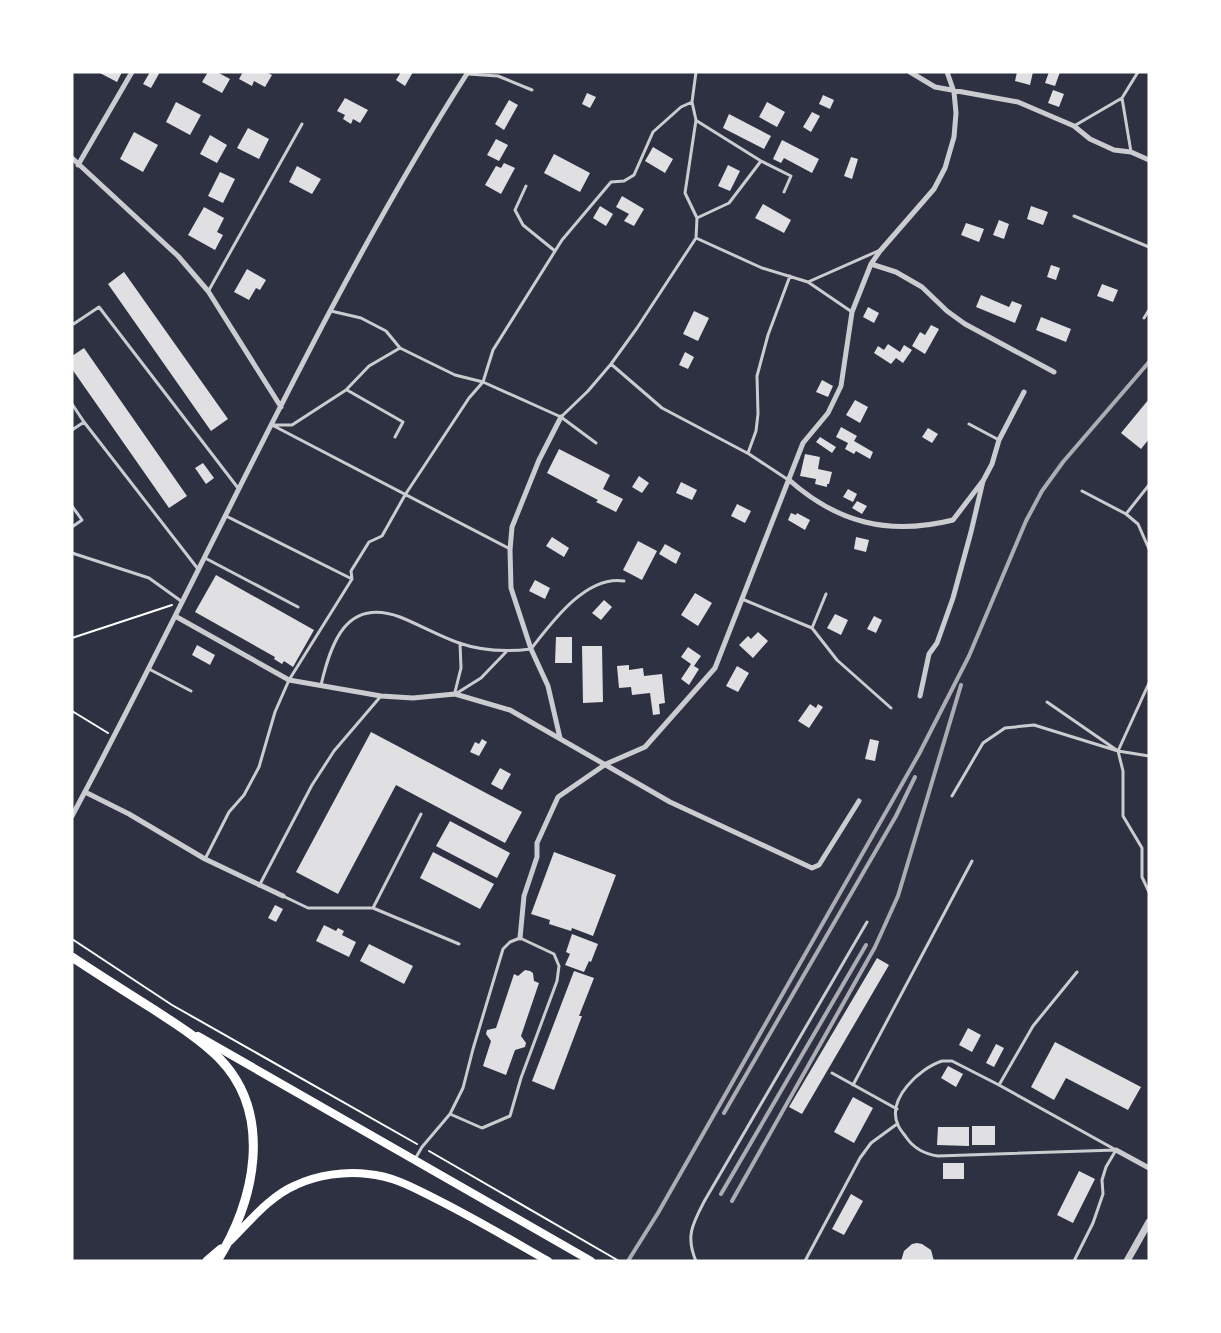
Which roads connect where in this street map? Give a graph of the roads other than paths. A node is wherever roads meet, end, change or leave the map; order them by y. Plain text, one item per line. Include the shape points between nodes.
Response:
1 (132, 72) edge
2 (696, 72) edge
3 (910, 72) edge
4 (947, 72) edge
5 (1138, 72) edge
6 (467, 73) edge
7 (532, 90) dead end
8 (954, 92) junction
9 (1122, 98) junction
10 (692, 102) junction
11 (696, 120) junction
12 (302, 124) dead end
13 (1074, 126) junction
14 (1131, 152) junction
15 (72, 158) edge
16 (1149, 160) edge
17 (761, 161) junction
18 (78, 165) junction
19 (526, 186) dead end
20 (784, 192) dead end
21 (1074, 216) dead end
22 (697, 218) junction
23 (696, 238) junction
24 (1149, 247) edge
25 (880, 250) junction
26 (555, 251) junction
27 (871, 264) junction
28 (790, 276) junction
29 (808, 282) junction
30 (208, 291) junction
31 (1149, 309) edge
32 (329, 310) junction
33 (852, 312) junction
34 (1144, 318) dead end
35 (72, 325) edge
36 (400, 348) junction
37 (611, 364) junction
38 (1054, 372) dead end
39 (483, 382) junction
40 (346, 390) junction
41 (1024, 392) dead end
42 (72, 404) edge
43 (281, 407) junction
44 (561, 417) junction
45 (84, 422) junction
46 (969, 424) dead end
47 (272, 425) junction
48 (72, 430) edge
49 (395, 437) dead end
50 (999, 440) junction
51 (596, 443) dead end
52 (748, 453) junction
53 (788, 479) junction
54 (983, 481) junction
55 (1149, 485) edge
56 (239, 490) junction
57 (1082, 491) dead end
58 (405, 495) junction
59 (72, 506) edge
60 (1126, 514) junction
61 (226, 516) junction
62 (72, 527) edge
63 (1149, 549) edge
64 (510, 550) junction
65 (72, 553) edge
66 (204, 558) junction
67 (198, 569) junction
68 (352, 579) junction
69 (624, 581) dead end
70 (826, 594) dead end
71 (742, 599) junction
72 (183, 603) junction
73 (298, 607) dead end
74 (175, 616) junction
75 (812, 628) junction
76 (460, 644) junction
77 (531, 649) junction
78 (506, 652) junction
79 (147, 669) junction
80 (289, 680) junction
81 (1149, 682) edge
82 (321, 685) junction
83 (190, 691) dead end
84 (455, 694) junction
85 (381, 696) junction
86 (920, 696) dead end
87 (1047, 702) dead end
88 (891, 708) dead end
89 (560, 738) junction
90 (1118, 751) junction
91 (1149, 756) edge
92 (606, 764) junction
93 (85, 792) junction
94 (952, 796) dead end
95 (859, 801) dead end
96 (421, 814) dead end
97 (72, 816) edge
98 (205, 859) junction
99 (972, 861) dead end
100 (259, 885) junction
101 (1149, 892) edge
102 (283, 897) joint
103 (372, 908) junction
104 (867, 922) dead end
105 (520, 938) junction
106 (459, 944) dead end
107 (72, 957) edge
108 (1077, 972) dead end
109 (165, 1017) junction
110 (832, 1073) dead end
111 (852, 1085) junction
112 (999, 1085) junction
113 (897, 1109) junction
114 (450, 1114) junction
115 (897, 1124) junction
116 (1116, 1150) junction
117 (414, 1161) junction
118 (1149, 1168) edge
119 (1149, 1222) edge
120 (230, 1241) junction
121 (207, 1261) edge
122 (217, 1261) edge
123 (548, 1261) edge
124 (591, 1261) edge
125 (696, 1261) edge
126 (805, 1261) edge
127 (1074, 1261) edge
128 (1127, 1261) edge

1 - 18 street
2 - 10 lane
3 - 8 street via 935,87
4 - 8 street
5 - 9 lane
6 - 7 lane via 498,76
6 - 32 street
8 - 13 street via 1018,102
8 - 25 street via 954,137 945,168 923,203
9 - 13 lane
9 - 14 lane
10 - 11 lane
10 - 26 lane via 653,132 634,175 610,182
11 - 17 lane
11 - 22 lane via 685,193
12 - 30 lane
13 - 14 street via 1114,150
14 - 16 street
15 - 18 street
17 - 20 lane via 791,176
17 - 22 lane via 729,203
18 - 30 street via 178,256
19 - 26 lane via 515,210 523,225
21 - 24 lane
22 - 23 lane
23 - 28 lane via 762,268
23 - 37 lane
25 - 27 street
25 - 29 lane
26 - 39 lane via 493,350
27 - 33 street
27 - 38 street via 922,287 965,324
28 - 29 lane
28 - 52 lane via 757,376 758,414
29 - 33 lane
30 - 43 street
31 - 34 lane
32 - 36 lane via 360,318 386,331
32 - 43 street
33 - 53 street via 841,386 828,413 803,443
35 - 56 lane via 99,307
36 - 39 lane via 455,375
36 - 40 lane via 369,366
37 - 44 lane
37 - 52 lane via 662,408
39 - 44 lane
39 - 58 lane
40 - 47 lane via 292,425
40 - 49 lane via 403,422
41 - 50 street
42 - 45 lane
43 - 47 street
44 - 51 lane
44 - 64 street via 512,527
45 - 48 lane
45 - 67 lane
46 - 50 lane
47 - 56 street
47 - 58 lane
50 - 54 street
52 - 53 lane
53 - 54 street via 807,496 852,519 891,528 953,520
53 - 71 street
54 - 86 street via 953,598 937,643 929,654
55 - 60 lane
56 - 61 street
57 - 60 lane
58 - 64 lane
58 - 68 lane via 382,536 369,542 351,571
59 - 62 lane via 82,519
60 - 63 lane via 1138,524
61 - 66 street
61 - 68 lane
64 - 77 street via 512,588
65 - 72 lane via 149,578
66 - 67 street
66 - 73 lane
67 - 72 street
68 - 80 lane
69 - 77 lane via 599,583 560,612
70 - 75 lane
71 - 75 lane
71 - 92 street via 715,668 645,747
72 - 74 street
74 - 79 street
74 - 80 street
75 - 88 lane via 837,660
76 - 78 lane
76 - 82 lane via 398,616 373,611 356,617 339,633 328,655
76 - 84 lane via 461,668
77 - 78 lane
77 - 89 street via 548,686
78 - 84 lane via 481,678
79 - 83 lane
79 - 93 street
80 - 82 street
80 - 98 lane via 259,767 244,795 229,812
81 - 90 lane
82 - 85 street
84 - 85 street
84 - 89 street via 510,710
85 - 100 lane via 334,751 312,785
87 - 90 lane
89 - 92 street
90 - 91 lane
90 - 94 lane via 1034,724 1005,728 983,743
90 - 101 lane via 1123,771 1123,816 1142,848 1142,877
92 - 95 street via 670,802 812,868 819,865
92 - 105 street via 558,797 553,807 537,843 537,857 524,896
93 - 97 street
93 - 98 street
96 - 103 lane
98 - 100 street
99 - 111 lane
100 - 102 street
102 - 103 lane via 308,908
103 - 106 lane
104 - 125 lane via 705,1200 690,1235 690,1249
105 - 114 lane via 503,949 464,1088
105 - 114 lane via 554,954 559,966 510,1116 482,1128
107 - 109 main road
108 - 112 lane via 1033,1026
109 - 117 main road
109 - 120 main road via 220,1059 242,1092 251,1120 252,1176 245,1207
110 - 111 lane
111 - 113 lane
112 - 113 lane via 952,1061 942,1061 917,1074
112 - 116 lane
113 - 115 lane
114 - 117 lane
115 - 116 lane via 910,1144 924,1154 938,1156
115 - 126 lane via 871,1143 860,1158
116 - 118 street
116 - 127 lane via 1106,1167 1103,1194 1093,1223
117 - 124 main road
119 - 128 street
120 - 121 main road
120 - 122 main road
120 - 123 main road via 269,1203 295,1185 340,1174 368,1174 401,1182 457,1209

